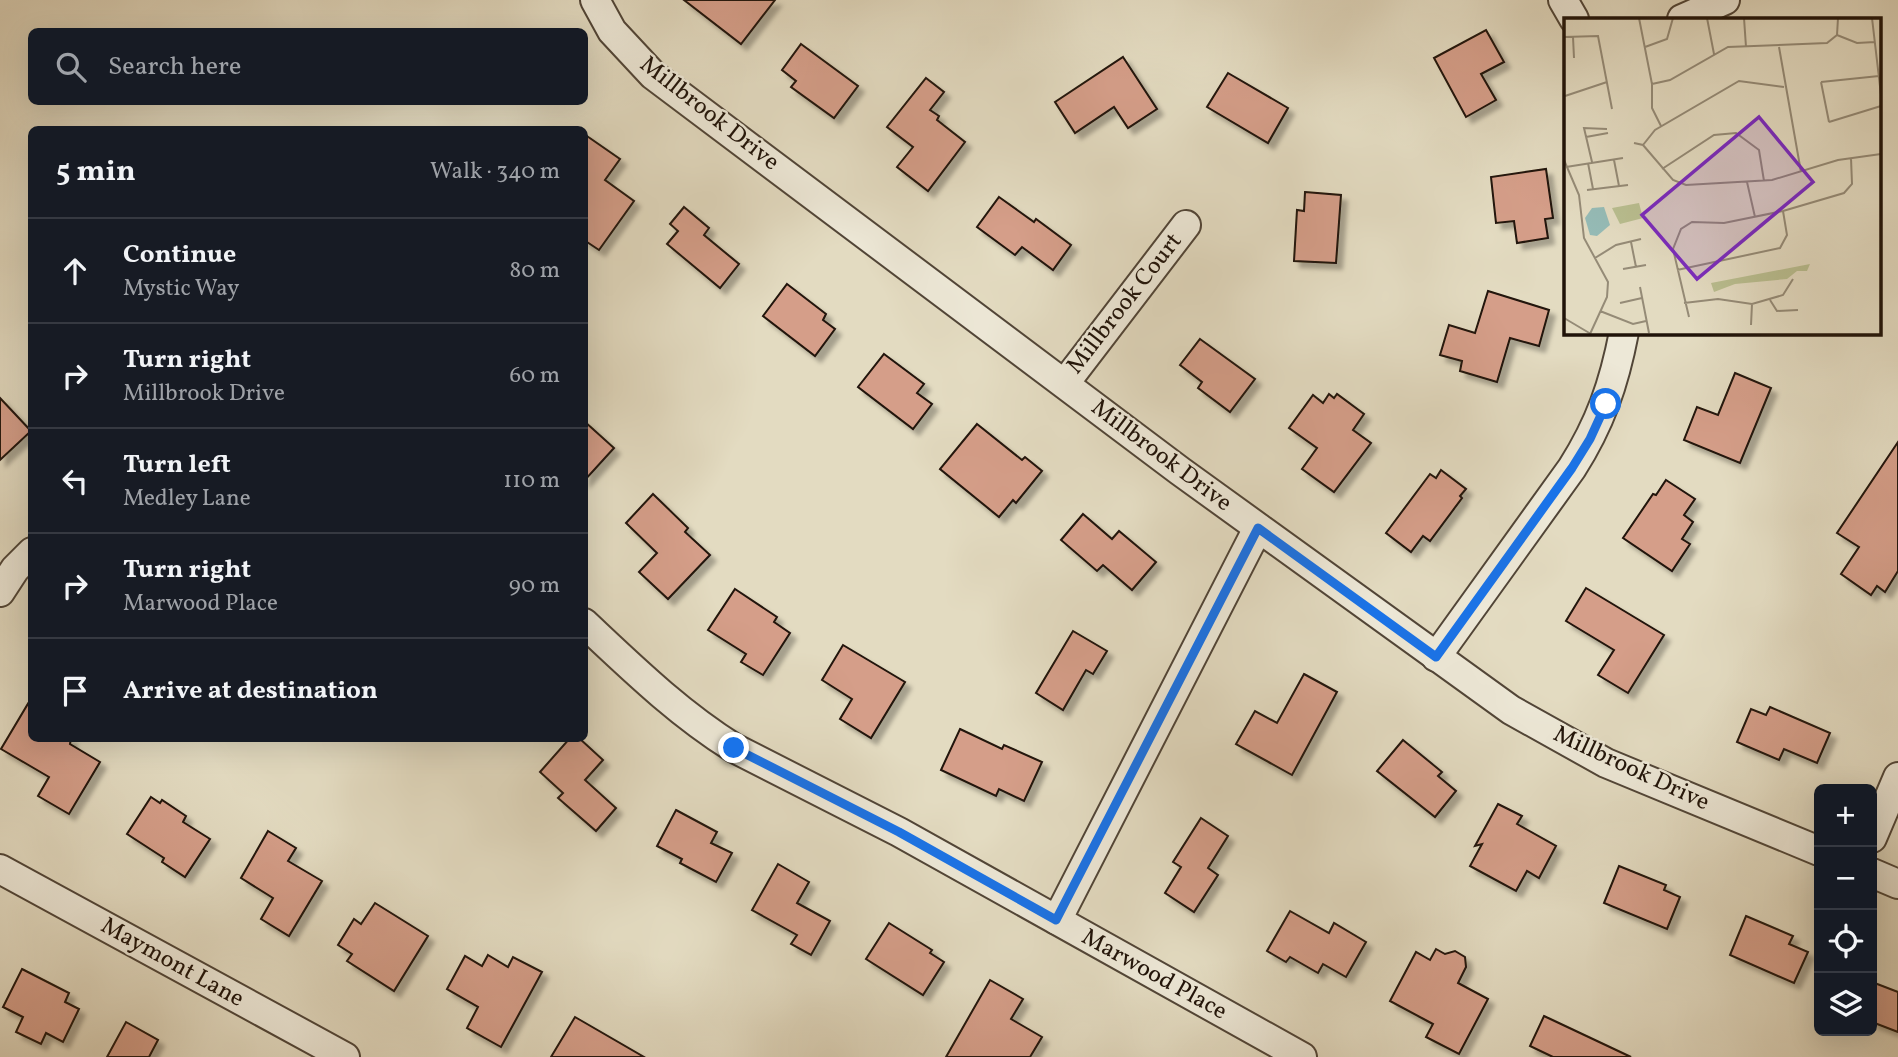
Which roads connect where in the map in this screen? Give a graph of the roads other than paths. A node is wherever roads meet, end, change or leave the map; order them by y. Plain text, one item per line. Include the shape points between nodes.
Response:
1 (595, 0) edge
2 (1563, 0) edge
3 (1725, 0) edge
4 (1573, 18) edge
5 (1684, 18) edge
6 (1186, 225) dead end
7 (1624, 334) edge
8 (1065, 383) junction
9 (1258, 528) junction
10 (28, 556) edge
11 (0, 592) edge
12 (588, 627) edge
13 (1436, 657) junction
14 (1898, 777) edge
15 (1877, 826) edge
16 (1814, 850) edge
17 (0, 869) edge
18 (1877, 875) edge
19 (1898, 884) edge
20 (1056, 920) junction
21 (345, 1057) edge
22 (1302, 1057) edge

1 - 8 street, Millbrook Drive via 612,31 653,75
2 - 4 street
3 - 5 street
6 - 8 street, Millbrook Court
7 - 13 street via 1606,404 1590,439
8 - 9 street, Millbrook Drive
9 - 13 street, Millbrook Drive
9 - 20 street
10 - 11 street
12 - 20 street, Marwood Place via 654,689 734,748 899,832
13 - 16 street, Millbrook Drive via 1511,710 1606,762
14 - 15 street
17 - 21 street, Maymont Lane
18 - 19 street
20 - 22 street, Marwood Place

